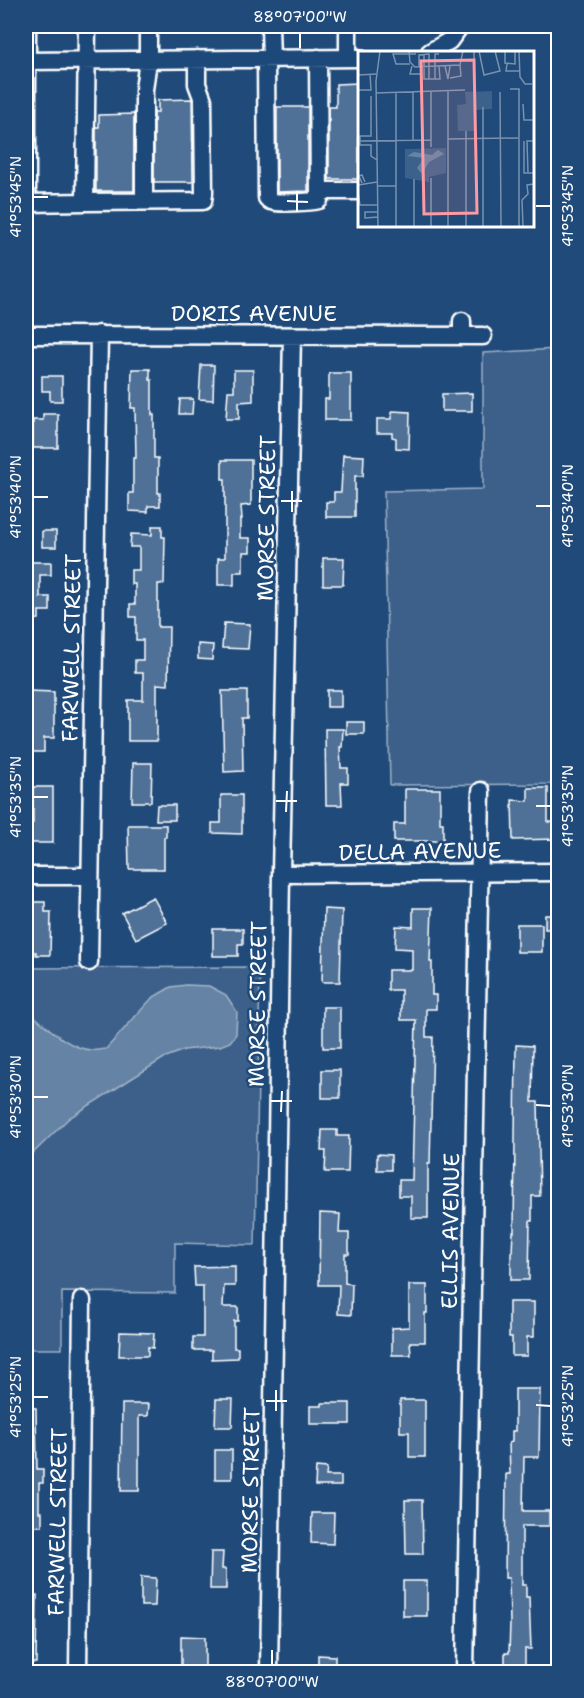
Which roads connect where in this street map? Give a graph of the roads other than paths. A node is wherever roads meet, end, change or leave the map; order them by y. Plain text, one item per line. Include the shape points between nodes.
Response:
1 (27, 26) edge
2 (87, 26) edge
3 (148, 26) edge
4 (270, 26) edge
5 (348, 26) edge
6 (460, 26) edge
7 (432, 51) edge
8 (318, 58) junction
9 (354, 58) edge
10 (268, 59) junction
11 (148, 60) junction
12 (197, 60) junction
13 (26, 61) edge
14 (87, 61) junction
15 (320, 191) junction
16 (358, 191) edge
17 (144, 201) junction
18 (85, 202) junction
19 (99, 334) junction
20 (26, 335) edge
21 (292, 336) junction
22 (483, 336) dead end
23 (481, 791) dead end
24 (479, 872) junction
25 (558, 872) edge
26 (281, 874) junction
27 (26, 876) edge
28 (90, 876) junction
29 (89, 962) dead end
30 (82, 1300) dead end
31 (78, 1672) edge
32 (269, 1672) edge
33 (465, 1672) edge

1 - 13 street
2 - 14 street
3 - 11 street
4 - 10 street
5 - 9 street
6 - 7 street via 449,41
8 - 9 street
8 - 10 street
8 - 15 street
10 - 12 street
10 - 15 street via 267,198 315,201 319,200
11 - 12 street
11 - 14 street
11 - 17 street via 144,90
12 - 17 street via 197,84 203,100 203,201
13 - 14 street
13 - 18 street via 27,203
14 - 18 street
15 - 16 street
17 - 18 street
19 - 20 street, DORIS AVENUE
19 - 21 street, DORIS AVENUE
19 - 28 street, FARWELL STREET
21 - 22 street, DORIS AVENUE via 462,329
21 - 26 street, MORSE STREET
23 - 24 street, ELLIS AVENUE
24 - 25 street, DELLA AVENUE
24 - 26 street, DELLA AVENUE
24 - 33 street, ELLIS AVENUE
26 - 32 street, MORSE STREET
27 - 28 street
28 - 29 street, FARWELL STREET
30 - 31 street, FARWELL STREET

